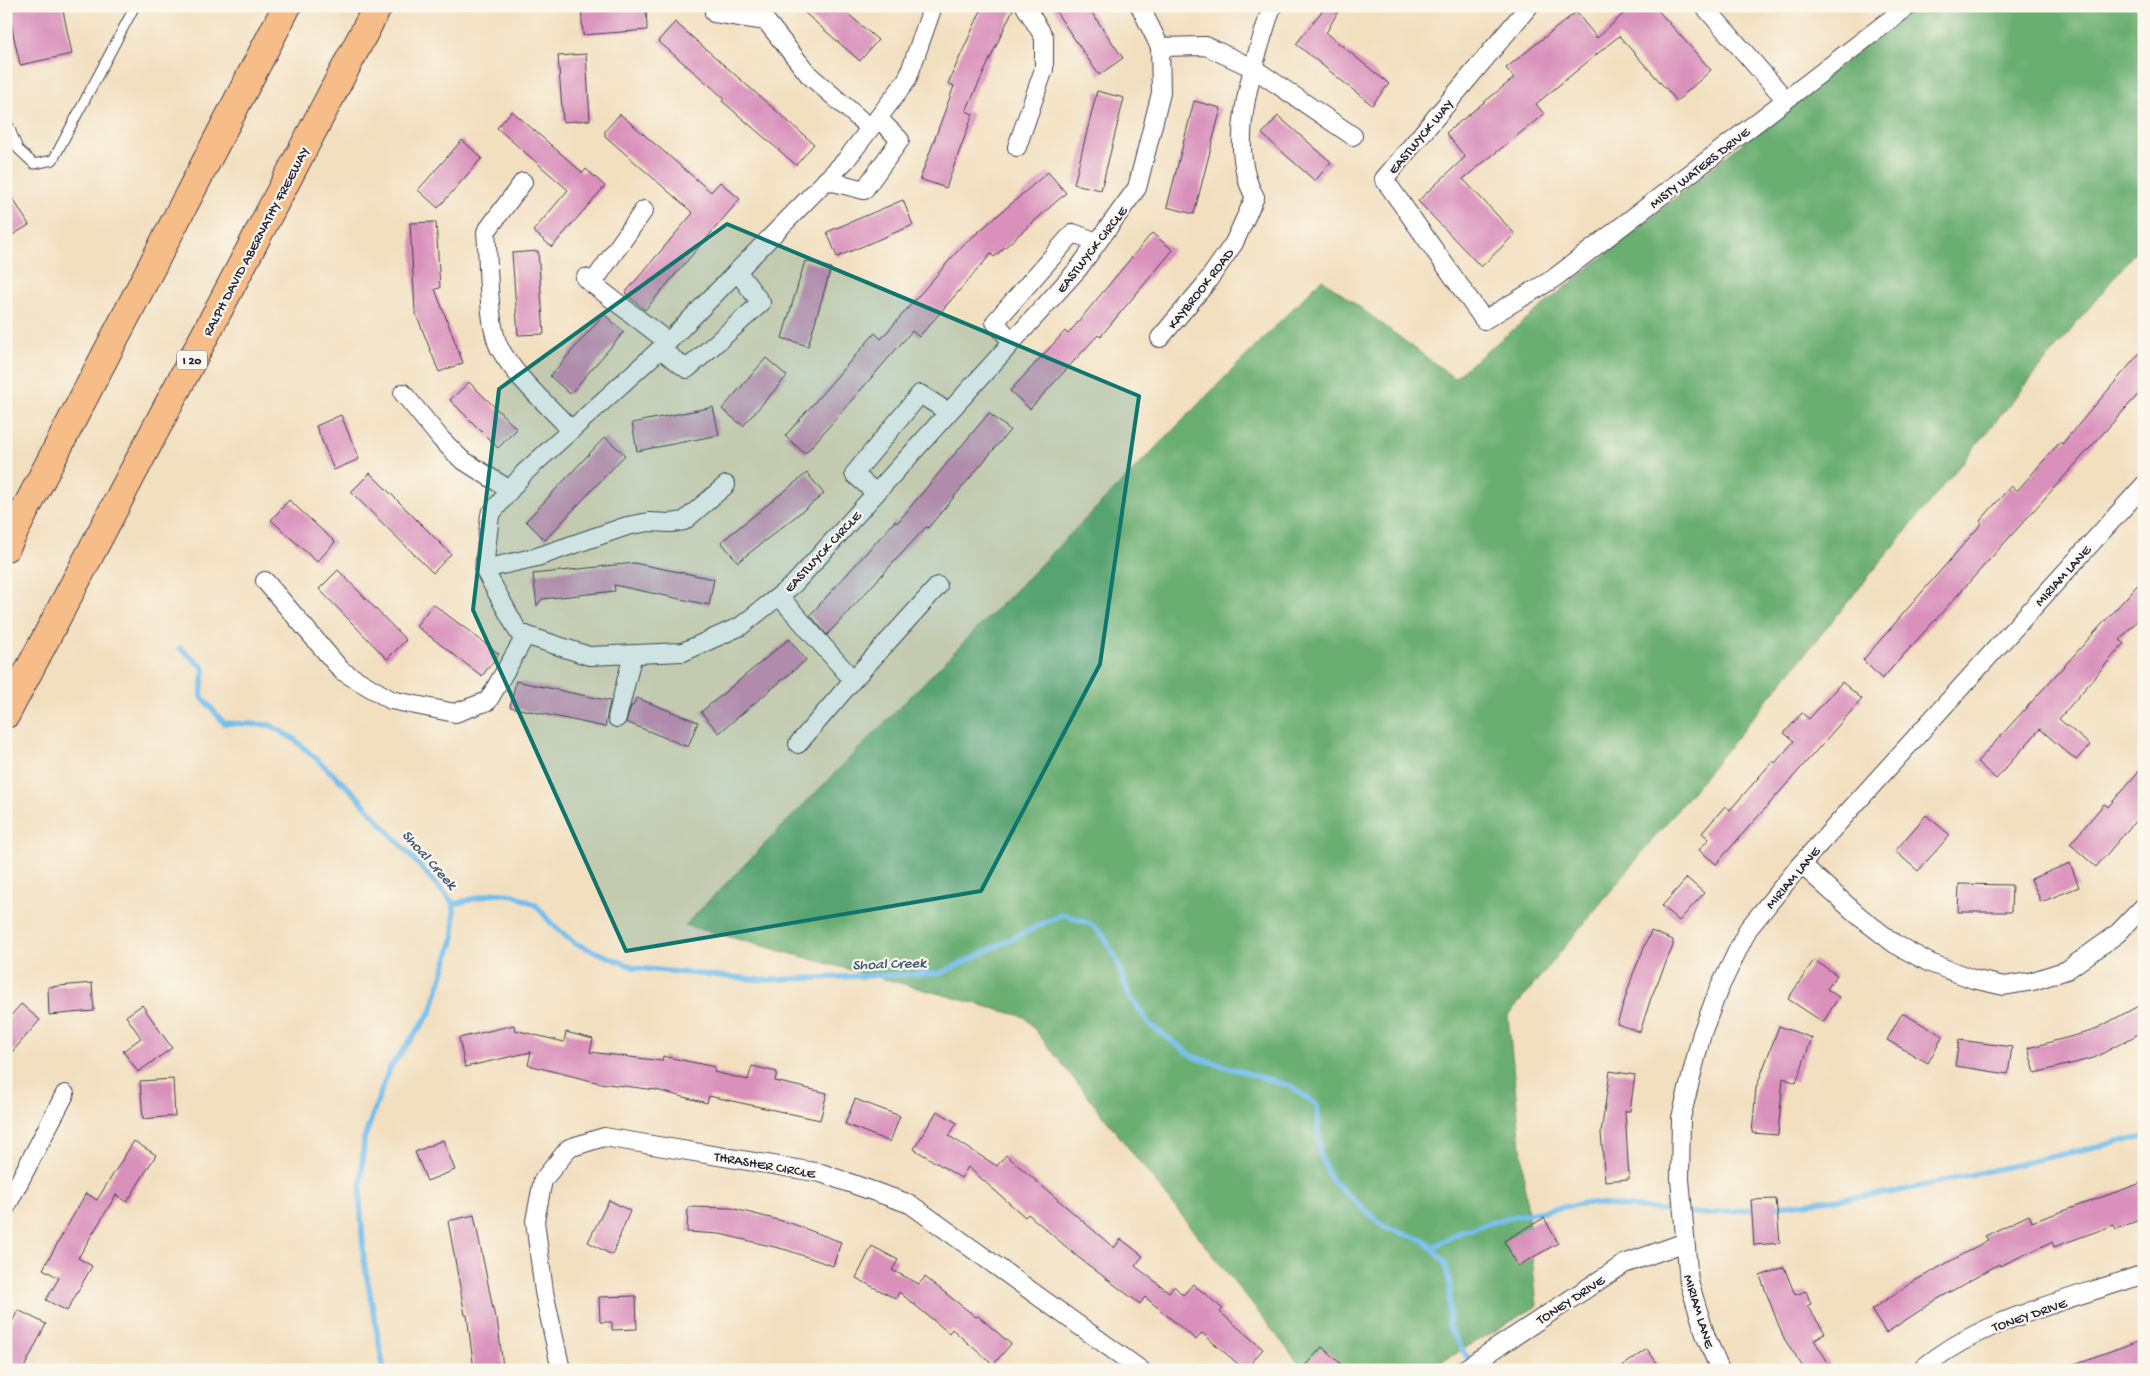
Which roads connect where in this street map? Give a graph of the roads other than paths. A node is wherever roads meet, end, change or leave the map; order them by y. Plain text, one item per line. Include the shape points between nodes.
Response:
1 (135, 6) edge
2 (280, 6) edge
3 (287, 6) edge
4 (378, 6) edge
5 (933, 6) edge
6 (1025, 6) edge
7 (1140, 6) edge
8 (1272, 6) edge
9 (1529, 6) edge
10 (1704, 6) edge
11 (1908, 6) edge
12 (714, 13) dead end
13 (1160, 47) junction
14 (1253, 68) junction
15 (1786, 100) junction
16 (6, 119) edge
17 (874, 123) junction
18 (1352, 136) dead end
19 (215, 142) junction
20 (1016, 147) dead end
21 (826, 180) junction
22 (523, 182) dead end
23 (644, 210) dead end
24 (1098, 242) junction
25 (737, 271) junction
26 (1484, 320) joint
27 (1160, 338) dead end
28 (1012, 342) junction
29 (664, 346) junction
30 (403, 393) dead end
31 (948, 412) junction
32 (571, 430) junction
33 (726, 485) dead end
34 (2144, 485) edge
35 (510, 490) junction
36 (876, 493) junction
37 (6, 547) edge
38 (484, 570) junction
39 (265, 581) dead end
40 (938, 586) dead end
41 (779, 596) junction
42 (526, 635) junction
43 (633, 654) junction
44 (853, 680) junction
45 (6, 714) edge
46 (617, 718) dead end
47 (798, 744) dead end
48 (1801, 864) junction
49 (2144, 906) edge
50 (65, 1094) dead end
51 (6, 1207) edge
52 (1684, 1243) junction
53 (2144, 1274) edge
54 (561, 1370) edge
55 (1141, 1370) edge
56 (1463, 1370) edge
57 (1720, 1370) edge
58 (1921, 1370) edge

1 - 16 lane via 53,160 34,164 18,149
2 - 19 highway
3 - 19 highway
4 - 45 highway, RALPH DAVID ABERNATHY FREEWAY / I 20
5 - 17 street via 908,80
6 - 20 street via 1044,37 1044,69
7 - 13 street, EASTWYCK CIRCLE
8 - 14 street, KAYBROOK ROAD
9 - 26 street, EASTWYCK WAY via 1384,180
10 - 15 street
11 - 15 street, MISTY WATERS DRIVE
12 - 17 street via 766,21 809,75
13 - 14 street via 1206,46
13 - 24 street, EASTWYCK CIRCLE via 1161,93 1137,188
14 - 18 street
14 - 27 street, KAYBROOK ROAD via 1242,142 1248,184 1255,197 1234,243 1204,286
15 - 26 street, MISTY WATERS DRIVE via 1553,279
17 - 21 street
17 - 21 street via 900,140 864,190
19 - 37 highway
21 - 25 street
22 - 32 street via 486,232 491,312 499,348 521,378
23 - 29 street via 588,281
24 - 28 street, EASTWYCK CIRCLE
24 - 28 street via 1073,233 996,322
25 - 29 street
25 - 29 street via 761,303 687,369
28 - 31 street, EASTWYCK CIRCLE
29 - 32 street
30 - 35 street via 461,459
31 - 36 street, EASTWYCK CIRCLE
31 - 36 street via 920,394 854,474
32 - 35 street
33 - 38 street via 684,521 627,526 537,557
34 - 48 street, MIRIAM LANE
35 - 38 street via 490,515
36 - 41 street, EASTWYCK CIRCLE via 794,584
38 - 42 street, EASTWYCK CIRCLE via 519,633
39 - 42 street via 342,671 391,700 455,713 488,701
40 - 44 street
41 - 43 street, EASTWYCK CIRCLE via 741,626 683,652
41 - 44 street
42 - 43 street, EASTWYCK CIRCLE via 589,656
43 - 46 street
44 - 47 street
48 - 49 street via 1895,944 1930,963 1973,979 2004,986 2067,970 2117,934
48 - 52 street, MIRIAM LANE via 1748,929 1702,1033 1682,1118 1680,1179
50 - 51 street
52 - 56 street, TONEY DRIVE via 1624,1264
52 - 57 street, MIRIAM LANE via 1688,1282
53 - 58 street, TONEY DRIVE via 1996,1324 1949,1349
54 - 55 street, THRASHER CIRCLE via 544,1292 535,1221 543,1180 568,1148 604,1137 821,1173 910,1204

